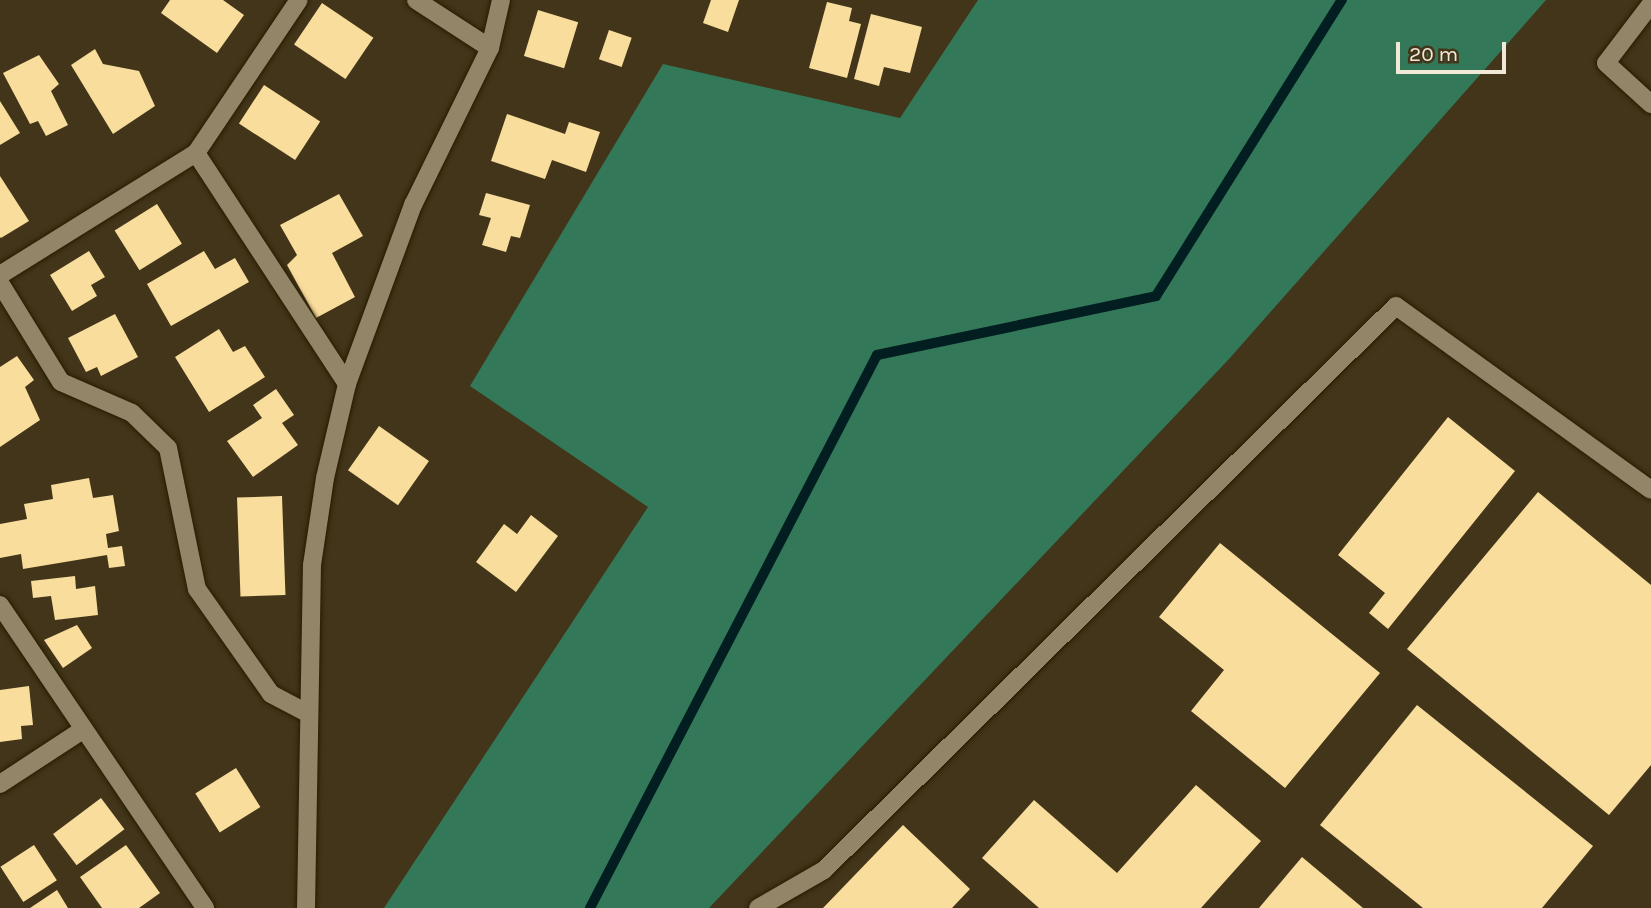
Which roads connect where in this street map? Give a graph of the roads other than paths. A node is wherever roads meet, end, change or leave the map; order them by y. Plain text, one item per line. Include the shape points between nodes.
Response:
1 (299, 0) edge
2 (416, 0) edge
3 (500, 0) edge
4 (1651, 4) edge
5 (490, 48) junction
6 (1651, 104) edge
7 (195, 153) junction
8 (0, 275) edge
9 (0, 283) edge
10 (347, 384) junction
11 (1651, 489) edge
12 (0, 605) edge
13 (307, 713) junction
14 (81, 731) junction
15 (0, 784) edge
16 (205, 908) edge
17 (306, 908) edge
18 (758, 908) edge

1 - 7 street
2 - 5 street
3 - 5 street
4 - 6 street via 1606,63
5 - 10 street via 413,205
7 - 8 street
7 - 10 street
9 - 13 street via 61,382 132,413 168,448 197,589 271,694
10 - 13 street via 312,565
11 - 18 street via 1396,306 824,870
12 - 14 street
13 - 17 street
14 - 15 street
14 - 16 street

